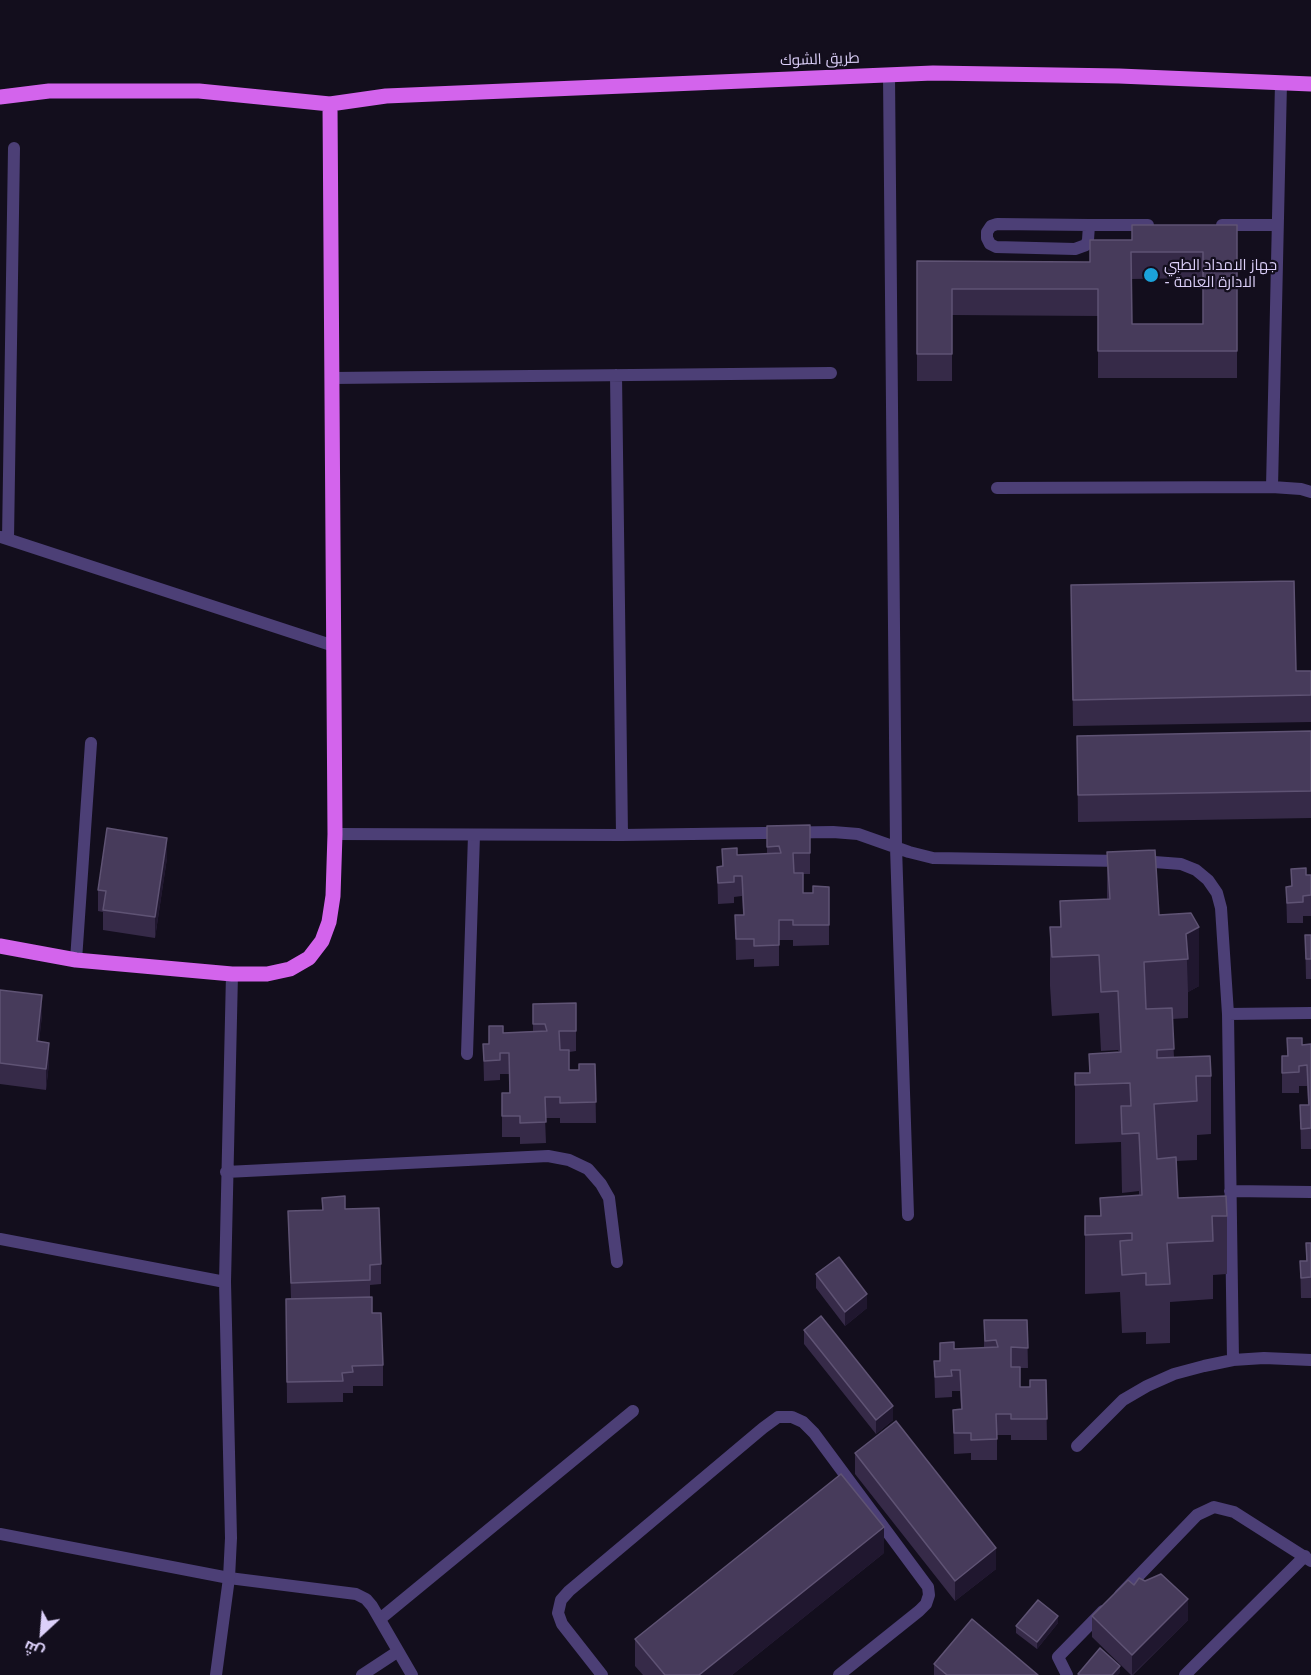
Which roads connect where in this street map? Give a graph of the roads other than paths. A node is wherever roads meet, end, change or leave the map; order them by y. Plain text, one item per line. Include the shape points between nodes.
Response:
1 (889, 75) junction
2 (1281, 82) junction
3 (1311, 84) edge
4 (0, 97) edge
5 (330, 104) junction
6 (14, 148) dead end
7 (1089, 225) junction
8 (1159, 225) edge
9 (1206, 225) edge
10 (1277, 225) junction
11 (831, 373) dead end
12 (616, 375) junction
13 (332, 378) junction
14 (1272, 487) junction
15 (997, 488) dead end
16 (1311, 492) edge
17 (4, 538) edge
18 (334, 646) junction
19 (91, 743) dead end
20 (335, 834) junction
21 (474, 835) junction
22 (622, 835) junction
23 (896, 847) junction
24 (0, 946) edge
25 (75, 960) junction
26 (232, 974) junction
27 (1311, 1013) edge
28 (1228, 1014) junction
29 (467, 1054) dead end
30 (226, 1172) junction
31 (1230, 1191) junction
32 (1311, 1192) edge
33 (908, 1215) dead end
34 (0, 1239) edge
35 (617, 1262) dead end
36 (225, 1282) junction
37 (1311, 1359) edge
38 (1233, 1360) junction
39 (633, 1411) dead end
40 (1077, 1446) dead end
41 (0, 1534) edge
42 (1308, 1558) edge
43 (229, 1578) junction
44 (380, 1618) junction
45 (397, 1652) junction
46 (216, 1675) edge
47 (362, 1675) edge
48 (411, 1675) edge
49 (602, 1675) edge
50 (839, 1675) edge
51 (1066, 1675) edge
52 (1185, 1675) edge

1 - 2 main road, طريق الشوك via 1026,74
1 - 5 main road, طريق الشوك via 386,96
1 - 23 street
2 - 3 main road, طريق الشوك
2 - 10 street
4 - 5 main road, طريق الشوك via 49,91 199,91
5 - 13 main road
6 - 17 street
7 - 7 street via 997,224 991,226 987,238 990,244 1002,248 1075,249 1086,245
7 - 8 street
9 - 10 street
10 - 14 street
11 - 12 street
12 - 13 street
12 - 22 street
13 - 18 main road
14 - 15 street
14 - 16 street
17 - 18 street
18 - 20 main road
19 - 25 street
20 - 21 street
20 - 26 main road via 333,896 322,941 309,958 290,969 267,974
21 - 22 street
21 - 29 street
22 - 23 street via 833,832 858,834
23 - 28 street via 933,858 1165,862 1196,870 1217,893 1221,908
23 - 33 street
24 - 25 main road
25 - 26 main road
26 - 30 street
27 - 28 street
28 - 31 street
30 - 35 street via 548,1156 569,1160 588,1169 609,1198
30 - 36 street
31 - 32 street
31 - 38 street
34 - 36 street
36 - 43 street
37 - 38 street
38 - 40 street via 1174,1374 1147,1386 1123,1400
39 - 44 street
41 - 43 street
42 - 51 street via 1234,1512 1214,1507 1197,1515 1058,1657
42 - 52 street
43 - 44 street via 356,1594 366,1599
43 - 46 street
44 - 45 street
45 - 47 street
45 - 48 street
49 - 50 street via 562,1624 558,1613 561,1600 778,1417 792,1417 814,1433 928,1587 926,1604 919,1611

